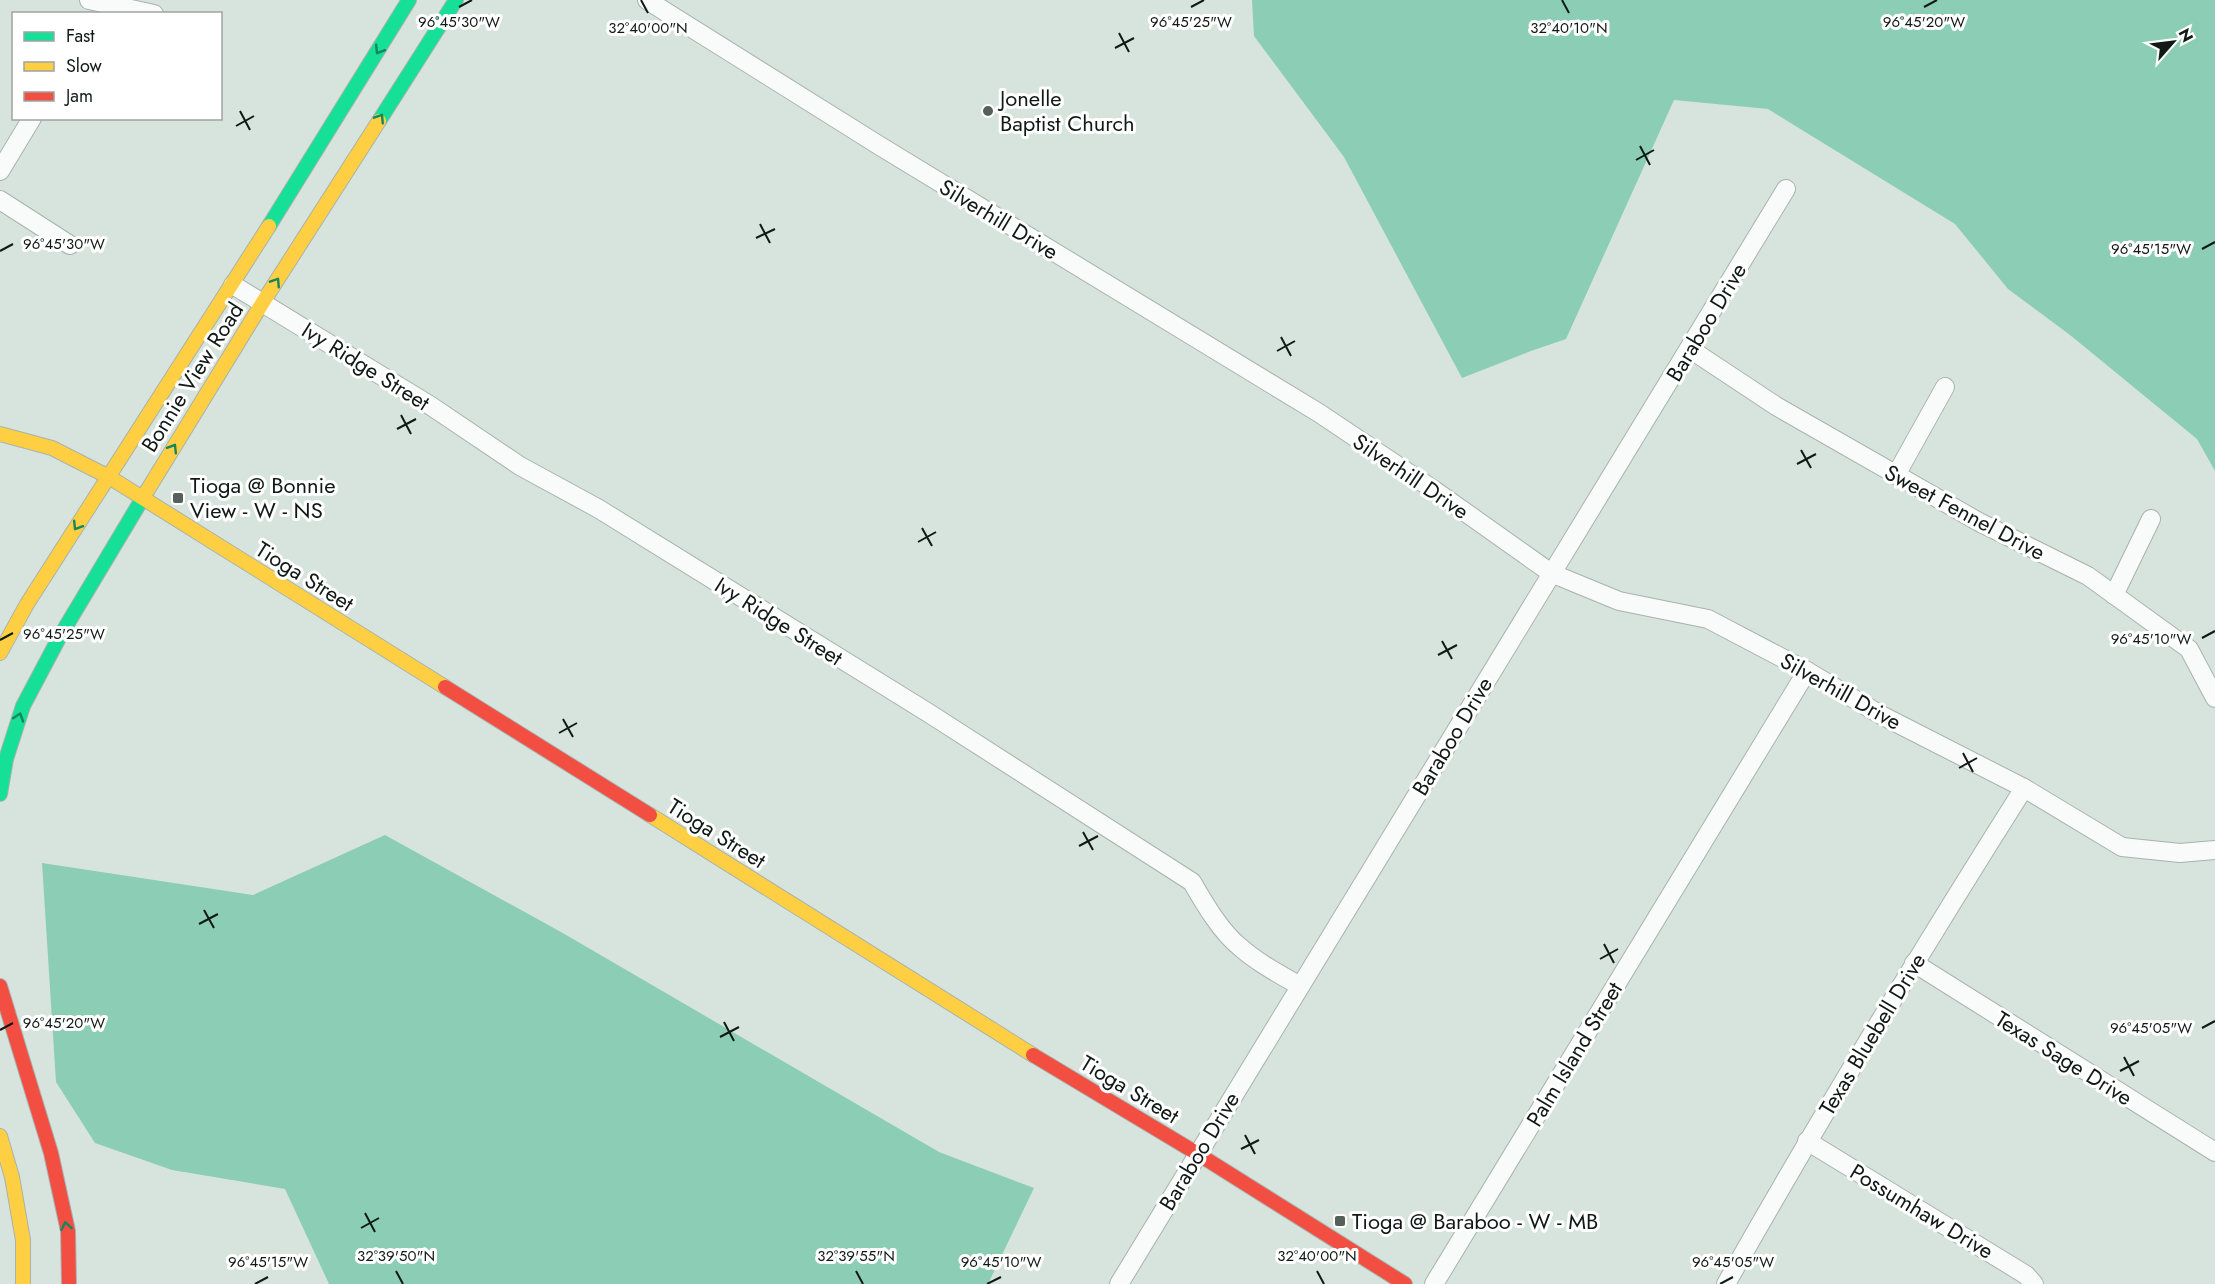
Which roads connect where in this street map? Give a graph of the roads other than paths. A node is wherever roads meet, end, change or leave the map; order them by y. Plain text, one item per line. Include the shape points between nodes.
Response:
1 (88, 0) edge
2 (410, 0) edge
3 (456, 0) edge
4 (647, 0) edge
5 (145, 12) edge
6 (31, 120) edge
7 (0, 171) edge
8 (1786, 189) dead end
9 (0, 200) edge
10 (70, 245) dead end
11 (233, 285) junction
12 (263, 302) junction
13 (1690, 349) junction
14 (1945, 387) dead end
15 (0, 434) edge
16 (1896, 475) junction
17 (108, 477) junction
18 (142, 498) junction
19 (2151, 519) dead end
20 (1551, 573) junction
21 (2114, 595) junction
22 (0, 654) edge
23 (1807, 671) junction
24 (2215, 698) edge
25 (2024, 788) junction
26 (0, 794) edge
27 (2215, 850) edge
28 (1914, 963) junction
29 (0, 986) edge
30 (1300, 986) junction
31 (0, 1136) edge
32 (1807, 1141) junction
33 (2215, 1152) edge
34 (1198, 1154) junction
35 (23, 1284) edge
36 (69, 1284) edge
37 (1119, 1284) edge
38 (1405, 1284) edge
39 (1434, 1284) edge
40 (1726, 1284) edge
41 (2034, 1284) edge

1 - 5 street
2 -> 11 main road, Bonnie View Road
12 -> 3 main road, Bonnie View Road
4 - 20 street, Silverhill Drive via 1319,413
6 - 7 street
8 - 13 street, Baraboo Drive
9 - 10 street
11 - 12 street, Ivy Ridge Street
11 - 17 main road, Bonnie View Road
18 -> 12 main road, Bonnie View Road
12 - 30 street, Ivy Ridge Street via 520,466 609,516 927,712 1192,882 1238,946
13 - 16 street, Sweet Fennel Drive via 1776,406
13 - 20 street, Baraboo Drive
14 - 16 street
15 - 17 main road, Tioga Street via 52,448
16 - 21 street, Sweet Fennel Drive via 1978,522 2088,576
17 - 18 main road, Tioga Street
17 -> 22 main road, Bonnie View Road
26 -> 18 main road, Bonnie View Road via 6,759 23,706
18 - 34 main road, Tioga Street via 1071,1079
19 - 21 street
20 - 23 street, Silverhill Drive via 1619,601 1708,619
20 - 30 street, Baraboo Drive
21 - 24 street, Sweet Fennel Drive via 2189,649
23 - 25 street, Silverhill Drive via 1881,715
23 - 39 street, Palm Island Street
25 - 27 street, Silverhill Drive via 2122,847 2180,853
25 - 28 street, Texas Bluebell Drive
28 - 32 street, Texas Bluebell Drive
28 - 33 street, Texas Sage Drive
36 -> 29 main road via 68,1231 51,1153
30 - 34 street, Baraboo Drive
31 - 35 main road via 23,1240
32 - 40 street, Texas Bluebell Drive
32 - 41 street, Possumhaw Drive via 2026,1275
34 - 37 street, Baraboo Drive
34 - 38 main road, Tioga Street

